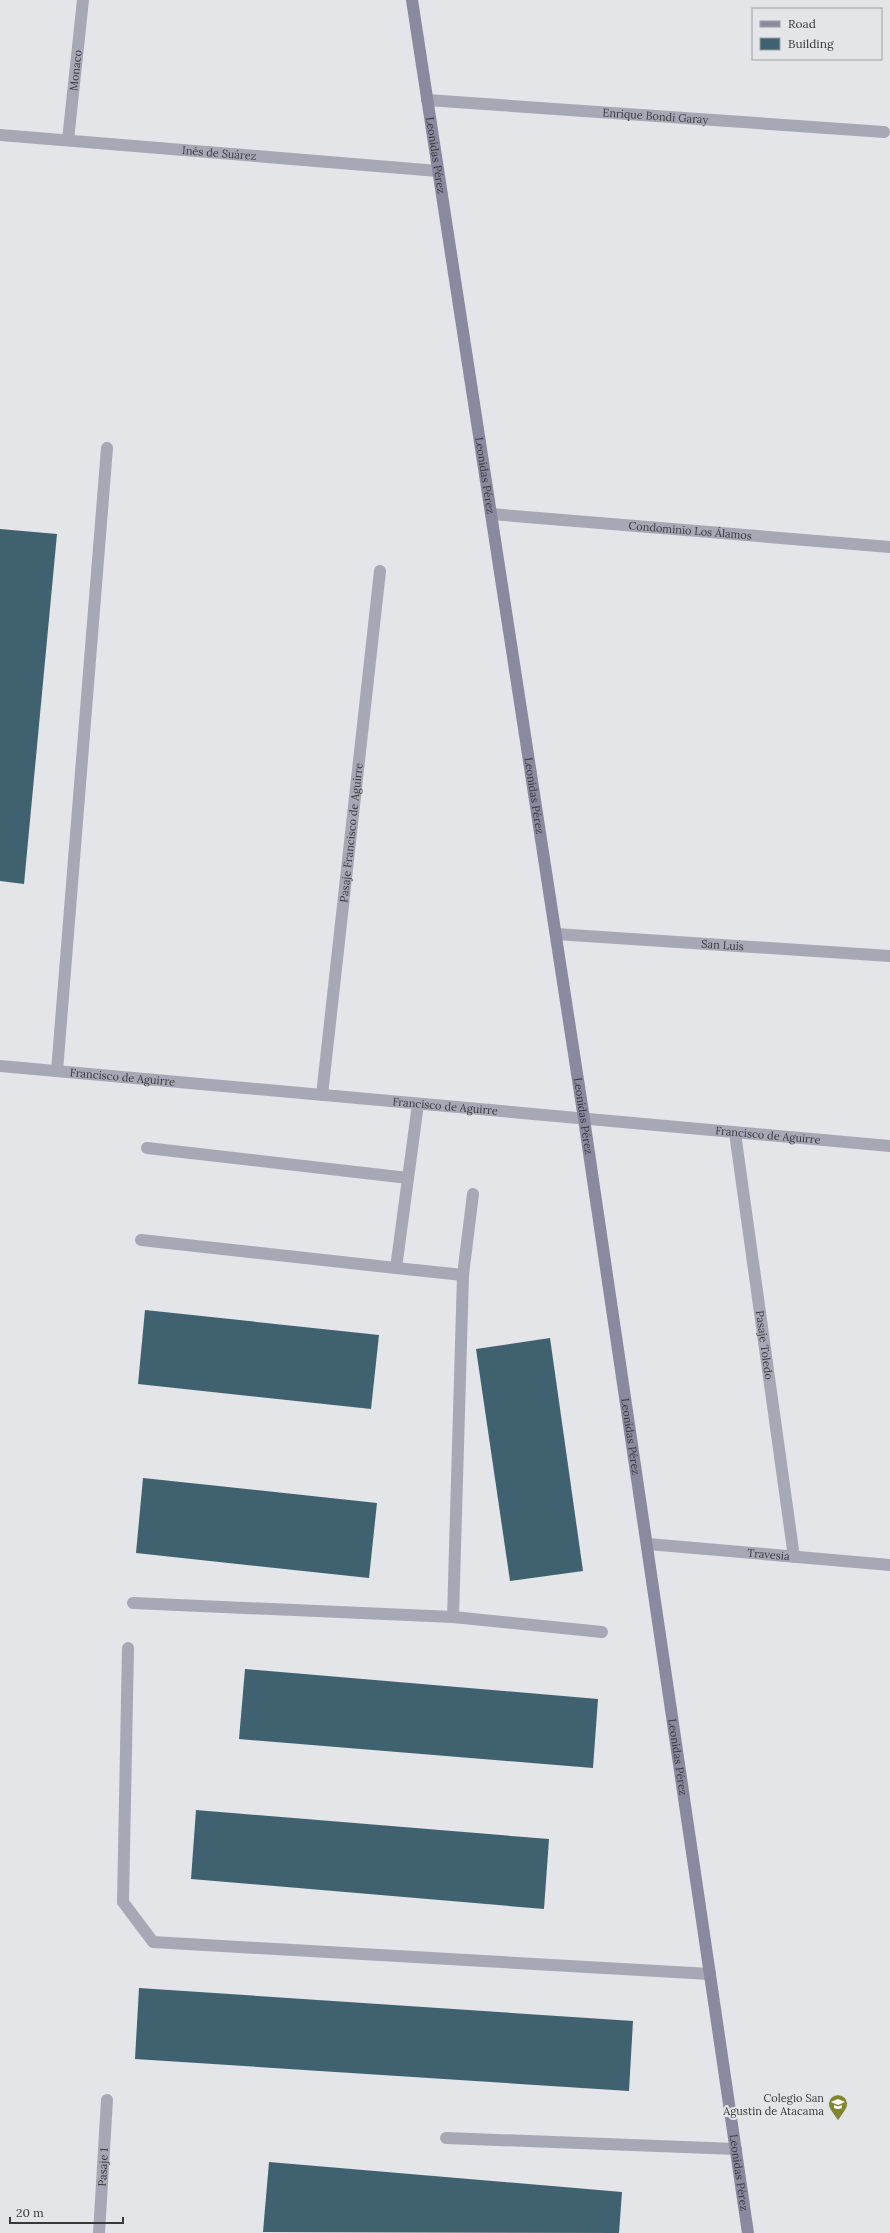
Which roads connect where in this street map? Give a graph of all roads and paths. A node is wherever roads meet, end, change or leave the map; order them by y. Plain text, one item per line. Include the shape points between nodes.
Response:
1 (83, 0) edge
2 (412, 0) edge
3 (427, 100) junction
4 (884, 132) dead end
5 (0, 135) edge
6 (68, 140) junction
7 (438, 171) junction
8 (107, 448) dead end
9 (491, 514) junction
10 (890, 547) edge
11 (380, 571) dead end
12 (556, 934) junction
13 (890, 956) edge
14 (0, 1066) edge
15 (56, 1072) junction
16 (322, 1095) junction
17 (418, 1104) junction
18 (584, 1120) junction
19 (735, 1133) junction
20 (890, 1146) edge
21 (147, 1148) dead end
22 (408, 1178) junction
23 (473, 1194) dead end
24 (141, 1240) dead end
25 (396, 1268) junction
26 (464, 1275) junction
27 (648, 1544) junction
28 (794, 1556) junction
29 (890, 1565) edge
30 (133, 1603) dead end
31 (453, 1617) junction
32 (602, 1632) dead end
33 (128, 1648) dead end
34 (710, 1974) junction
35 (107, 2100) dead end
36 (446, 2138) dead end
37 (736, 2149) junction
38 (99, 2233) edge
39 (748, 2233) edge

1 - 6 street, Monaco
2 - 3 street, Leonidas Pérez
3 - 4 street, Enrique Bondi Garay
3 - 7 street, Leonidas Pérez
5 - 6 street, Inés de Suárez
6 - 7 street, Inés de Suárez
7 - 9 street, Leonidas Pérez
8 - 15 street
9 - 10 street, Condominio Los Álamos
9 - 12 street, Leonidas Pérez
11 - 16 street, Pasaje Francisco de Aguirre
12 - 13 street, San Luis
12 - 18 street, Leonidas Pérez
14 - 15 street, Francisco de Aguirre
15 - 16 street, Francisco de Aguirre
16 - 17 street, Francisco de Aguirre
17 - 18 street, Francisco de Aguirre
17 - 22 street
18 - 19 street, Francisco de Aguirre
18 - 27 street, Leonidas Pérez
19 - 20 street, Francisco de Aguirre
19 - 28 street, Pasaje Toledo
21 - 22 street
22 - 25 street
23 - 26 street
24 - 25 street
25 - 26 street
26 - 31 street
27 - 28 street, Travesia
27 - 34 street, Leonidas Pérez
28 - 29 street, Travesia
30 - 31 street
31 - 32 street
33 - 34 street via 123,1902 153,1942
34 - 37 street, Leonidas Pérez
35 - 38 street, Pasaje 1
36 - 37 street
37 - 39 street, Leonidas Pérez

